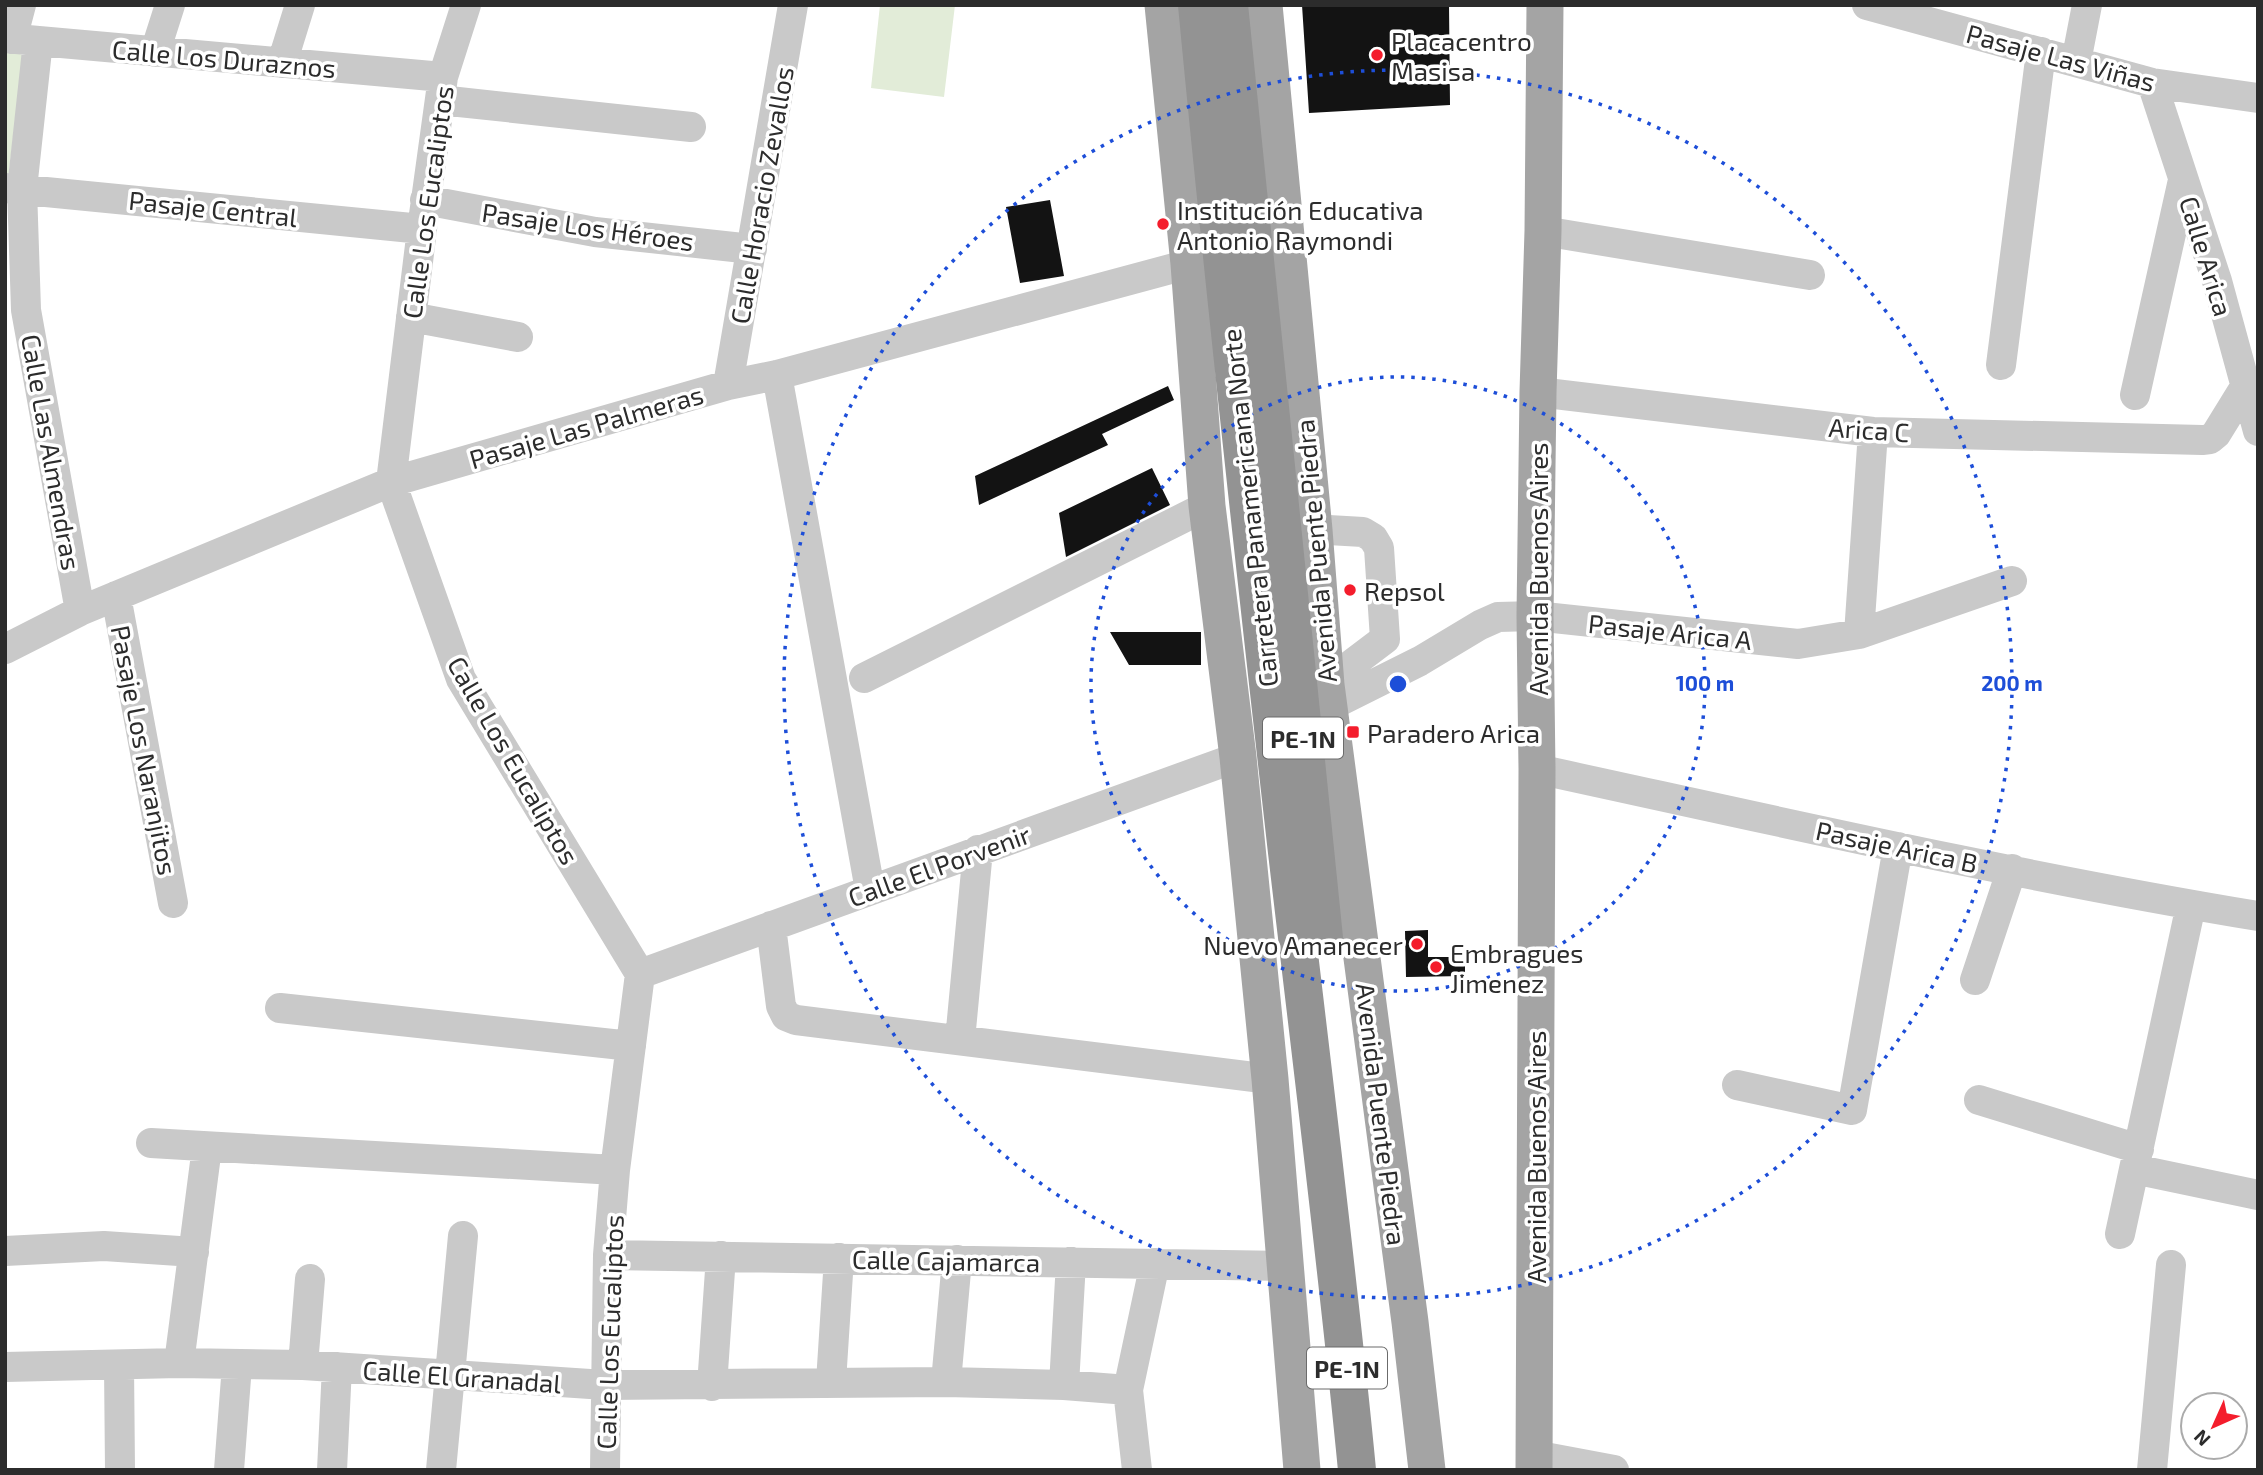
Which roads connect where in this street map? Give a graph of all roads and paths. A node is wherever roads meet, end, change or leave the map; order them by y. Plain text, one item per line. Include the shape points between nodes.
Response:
1 (21, 5) edge
2 (170, 5) edge
3 (300, 5) edge
4 (466, 5) edge
5 (793, 5) edge
6 (1163, 5) edge
7 (1197, 5) edge
8 (1229, 5) edge
9 (1264, 5) edge
10 (1545, 5) edge
11 (1867, 5) edge
12 (2087, 5) edge
13 (18, 39) edge
14 (155, 51) junction
15 (2041, 52) junction
16 (2076, 62) junction
17 (282, 63) junction
18 (2152, 83) junction
19 (441, 89) junction
20 (2258, 98) edge
21 (691, 127) dead end
22 (2183, 180) junction
23 (14, 188) edge
24 (424, 214) junction
25 (1543, 231) junction
26 (752, 249) junction
27 (1189, 264) junction
28 (1810, 275) dead end
29 (16, 310) edge
30 (411, 317) junction
31 (517, 337) dead end
32 (2001, 365) dead end
33 (777, 375) junction
34 (728, 385) junction
35 (2245, 387) junction
36 (1538, 392) junction
37 (2135, 395) dead end
38 (2258, 431) edge
39 (1873, 432) junction
40 (391, 482) junction
41 (1208, 506) junction
42 (1298, 528) junction
43 (2012, 581) dead end
44 (116, 596) junction
45 (80, 611) junction
46 (1535, 616) junction
47 (1859, 634) junction
48 (5, 649) edge
49 (864, 678) dead end
50 (1314, 703) junction
51 (1238, 757) junction
52 (1537, 769) junction
53 (1898, 847) junction
54 (978, 850) junction
55 (2012, 869) junction
56 (870, 890) junction
57 (173, 903) dead end
58 (2191, 905) junction
59 (2258, 916) edge
60 (771, 926) junction
61 (640, 974) junction
62 (1975, 980) dead end
63 (280, 1008) dead end
64 (960, 1040) junction
65 (631, 1046) junction
66 (1270, 1079) junction
67 (1737, 1085) dead end
68 (1979, 1100) dead end
69 (151, 1143) dead end
70 (207, 1147) junction
71 (2137, 1159) junction
72 (615, 1170) junction
73 (2258, 1195) edge
74 (2120, 1234) dead end
75 (463, 1236) dead end
76 (5, 1251) edge
77 (194, 1252) junction
78 (608, 1255) junction
79 (721, 1256) junction
80 (839, 1258) junction
81 (957, 1260) junction
82 (1071, 1262) junction
83 (1154, 1263) junction
84 (2172, 1265) dead end
85 (1284, 1266) junction
86 (310, 1279) dead end
87 (179, 1363) junction
88 (119, 1364) junction
89 (237, 1365) junction
90 (303, 1365) junction
91 (5, 1367) edge
92 (337, 1367) junction
93 (449, 1374) junction
94 (831, 1382) junction
95 (946, 1382) junction
96 (605, 1385) junction
97 (712, 1385) junction
98 (1064, 1385) junction
99 (1128, 1390) junction
100 (1534, 1462) edge
101 (120, 1470) edge
102 (229, 1470) edge
103 (332, 1470) edge
104 (440, 1470) edge
105 (606, 1470) edge
106 (1136, 1470) edge
107 (1302, 1470) edge
108 (1357, 1470) edge
109 (1378, 1470) edge
110 (1427, 1470) edge
111 (1614, 1470) edge
112 (2152, 1470) edge

1 - 13 street, Calle Las Almendras
2 - 14 street
3 - 17 street
4 - 19 street, Calle Los Eucaliptos
5 - 26 street, Calle Horacio Zevallos
6 - 27 main road
7 - 108 highway, Carretera Panamericana Norte / PE-1N via 1222,269
8 - 42 highway, Carretera Panamericana Norte / PE-1N
9 - 42 main road, Avenida Puente Piedra
10 - 25 main road, Avenida Buenos Aires
11 - 15 street, Pasaje Las Viñas
12 - 16 street
13 - 14 street, Calle Los Duraznos
13 - 23 street, Calle Las Almendras
14 - 17 street, Calle Los Duraznos
15 - 16 street, Pasaje Las Viñas
15 - 32 street
16 - 18 street, Pasaje Las Viñas
17 - 19 street, Calle Los Duraznos
18 - 20 street, Pasaje Las Viñas
18 - 22 street, Calle Arica
19 - 21 street, Calle Los Duraznos
19 - 24 street, Calle Los Eucaliptos
22 - 35 street, Calle Arica via 2217,281
22 - 37 street
23 - 24 street, Pasaje Central
23 - 29 street, Calle Las Almendras
24 - 26 street, Pasaje Los Héroes
24 - 30 street, Calle Los Eucaliptos
25 - 28 street
25 - 36 main road, Avenida Buenos Aires
26 - 34 street, Calle Horacio Zevallos
27 - 33 street, Pasaje Las Palmeras
27 - 41 main road
29 - 45 street, Calle Las Almendras
30 - 31 street
30 - 40 street, Calle Los Eucaliptos
33 - 34 street, Pasaje Las Palmeras
33 - 56 street
34 - 40 street, Pasaje Las Palmeras
35 - 38 street, Calle Arica
35 - 39 street, Arica C via 2216,434 2202,440
36 - 39 street, Arica C
36 - 46 main road, Avenida Buenos Aires
39 - 47 street
40 - 44 street, Pasaje Las Palmeras
40 - 61 street, Calle Los Eucaliptos via 461,679
41 - 49 street
41 - 51 main road
42 - 50 highway, Carretera Panamericana Norte / PE-1N
42 - 50 street via 1363,532 1379,548 1385,639
43 - 47 street, Pasaje Arica A
44 - 45 street, Pasaje Las Palmeras
44 - 57 street, Pasaje Los Naranjitos
45 - 48 street, Pasaje Las Palmeras
46 - 47 street, Pasaje Arica A via 1798,645
46 - 50 street, Pasaje Arica A via 1498,617 1420,661
46 - 52 main road, Avenida Buenos Aires
50 - 109 highway, Carretera Panamericana Norte / PE-1N
50 - 110 main road, Avenida Puente Piedra via 1410,1322
51 - 54 street, Calle El Porvenir
51 - 66 main road
52 - 53 street, Pasaje Arica B
52 - 100 main road, Avenida Buenos Aires
53 - 55 street, Pasaje Arica B
53 - 67 street via 1852,1110
54 - 56 street, Calle El Porvenir
54 - 64 street
55 - 58 street, Pasaje Arica B
55 - 62 street
56 - 60 street, Calle El Porvenir
58 - 59 street, Pasaje Arica B
58 - 71 street
60 - 61 street, Calle El Porvenir
60 - 64 street via 786,1016
61 - 65 street, Calle Los Eucaliptos
63 - 65 street
64 - 66 street
65 - 72 street, Calle Los Eucaliptos
66 - 85 main road
68 - 71 street
69 - 70 street
70 - 72 street
70 - 77 street
71 - 73 street
71 - 74 street
72 - 78 street, Calle Los Eucaliptos
75 - 93 street
76 - 77 street via 104,1246
77 - 87 street
78 - 79 street, Calle Cajamarca
78 - 96 street, Calle Los Eucaliptos
79 - 80 street, Calle Cajamarca
79 - 97 street
80 - 81 street, Calle Cajamarca
80 - 94 street
81 - 82 street, Calle Cajamarca
81 - 95 street
82 - 83 street, Calle Cajamarca
82 - 98 street
83 - 85 street, Calle Cajamarca
83 - 99 street
84 - 112 street
85 - 107 main road
86 - 90 street
87 - 88 street, Calle El Granadal
87 - 89 street, Calle El Granadal
88 - 91 street, Calle El Granadal
88 - 101 street
89 - 90 street, Calle El Granadal
89 - 102 street
90 - 92 street, Calle El Granadal
92 - 93 street, Calle El Granadal
92 - 103 street
93 - 96 street, Calle El Granadal
93 - 104 street
94 - 95 street, Calle El Granadal
94 - 97 street, Calle El Granadal
95 - 98 street, Calle El Granadal
96 - 97 street, Calle El Granadal
96 - 105 street, Calle Los Eucaliptos
98 - 99 street, Calle El Granadal
99 - 106 street
100 - 111 street

